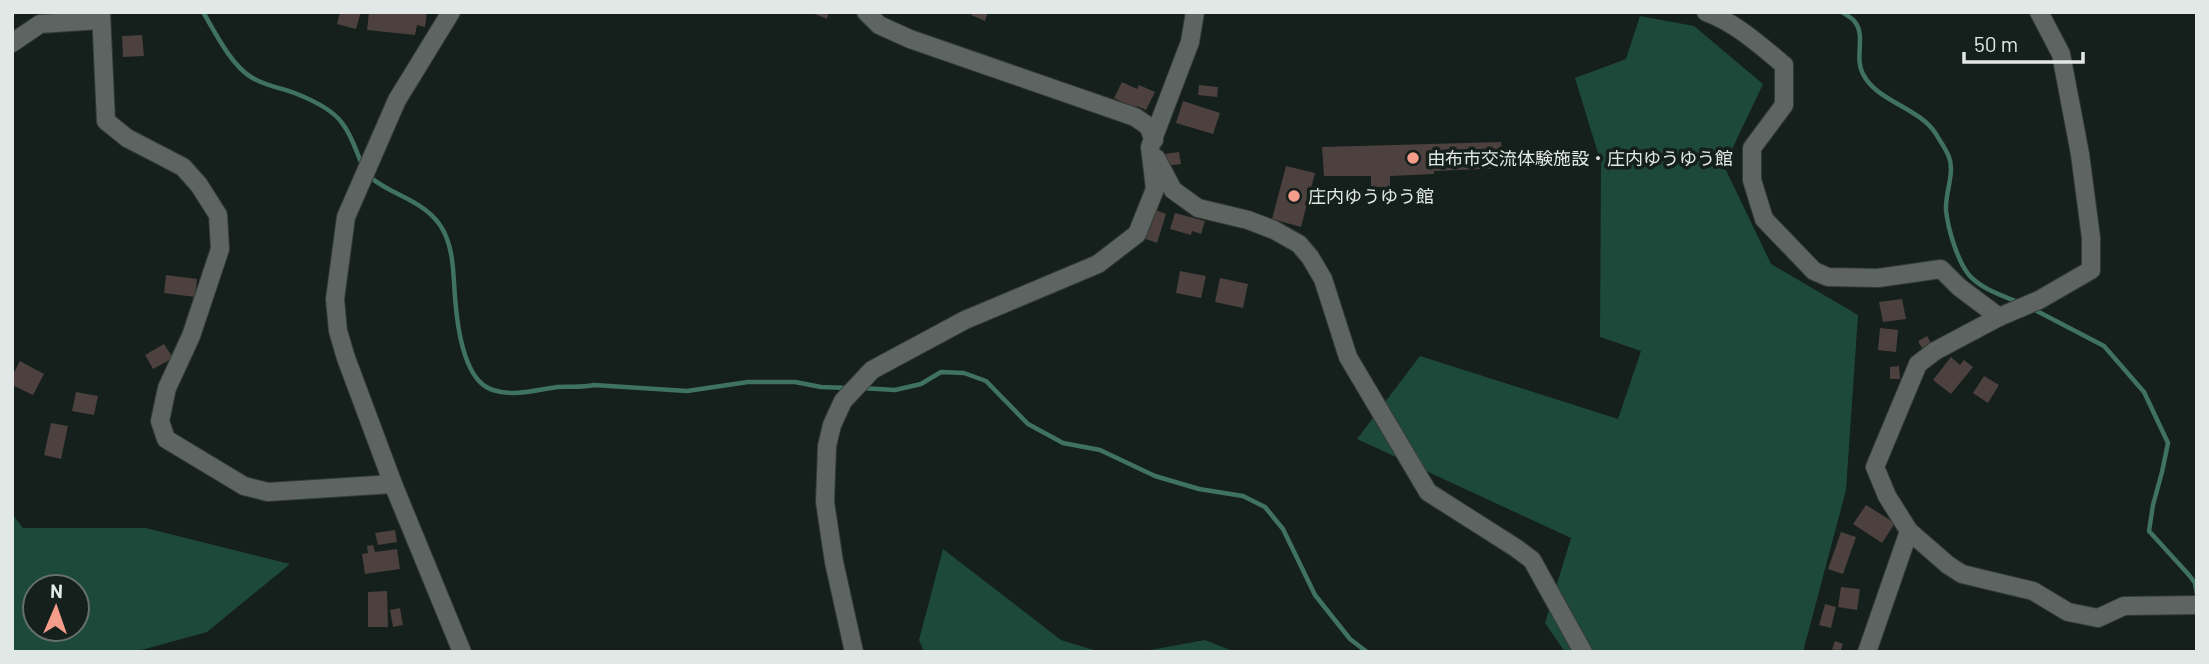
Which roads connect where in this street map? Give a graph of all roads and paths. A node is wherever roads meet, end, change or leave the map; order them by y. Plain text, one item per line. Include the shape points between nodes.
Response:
1 (450, 12) edge
2 (866, 12) edge
3 (1195, 12) edge
4 (1706, 12) edge
5 (2039, 12) edge
6 (101, 16) edge
7 (12, 43) edge
8 (1152, 144) junction
9 (1999, 317) junction
10 (393, 484) junction
11 (1909, 531) junction
12 (2197, 605) edge
13 (462, 652) edge
14 (854, 652) edge
15 (1583, 652) edge
16 (1867, 652) edge

1 - 10 street via 397,100 346,218 335,299 346,358
2 - 8 street via 880,25 910,39 1135,117 1148,126
3 - 8 street via 1190,42
4 - 9 street via 1747,35 1784,65 1784,105 1752,148 1752,180 1764,219 1814,271 1878,278 1941,270
5 - 9 street via 2062,54 2080,154 2091,270
6 - 7 street via 40,24
6 - 10 street via 106,121 127,138 183,167 218,215 220,249 191,336 167,387 160,421 166,439 244,486 268,492
8 - 14 street via 1156,189 1137,233 1098,264 965,320 872,370 843,401 828,446 825,502
8 - 15 street via 1173,190 1198,208 1248,220 1299,244 1323,279 1348,357 1428,492 1532,560
9 - 11 street via 1918,364 1904,396 1875,467 1886,496
10 - 13 street
11 - 12 street via 1962,574 2033,591 2068,612 2098,618 2124,606
11 - 16 street

